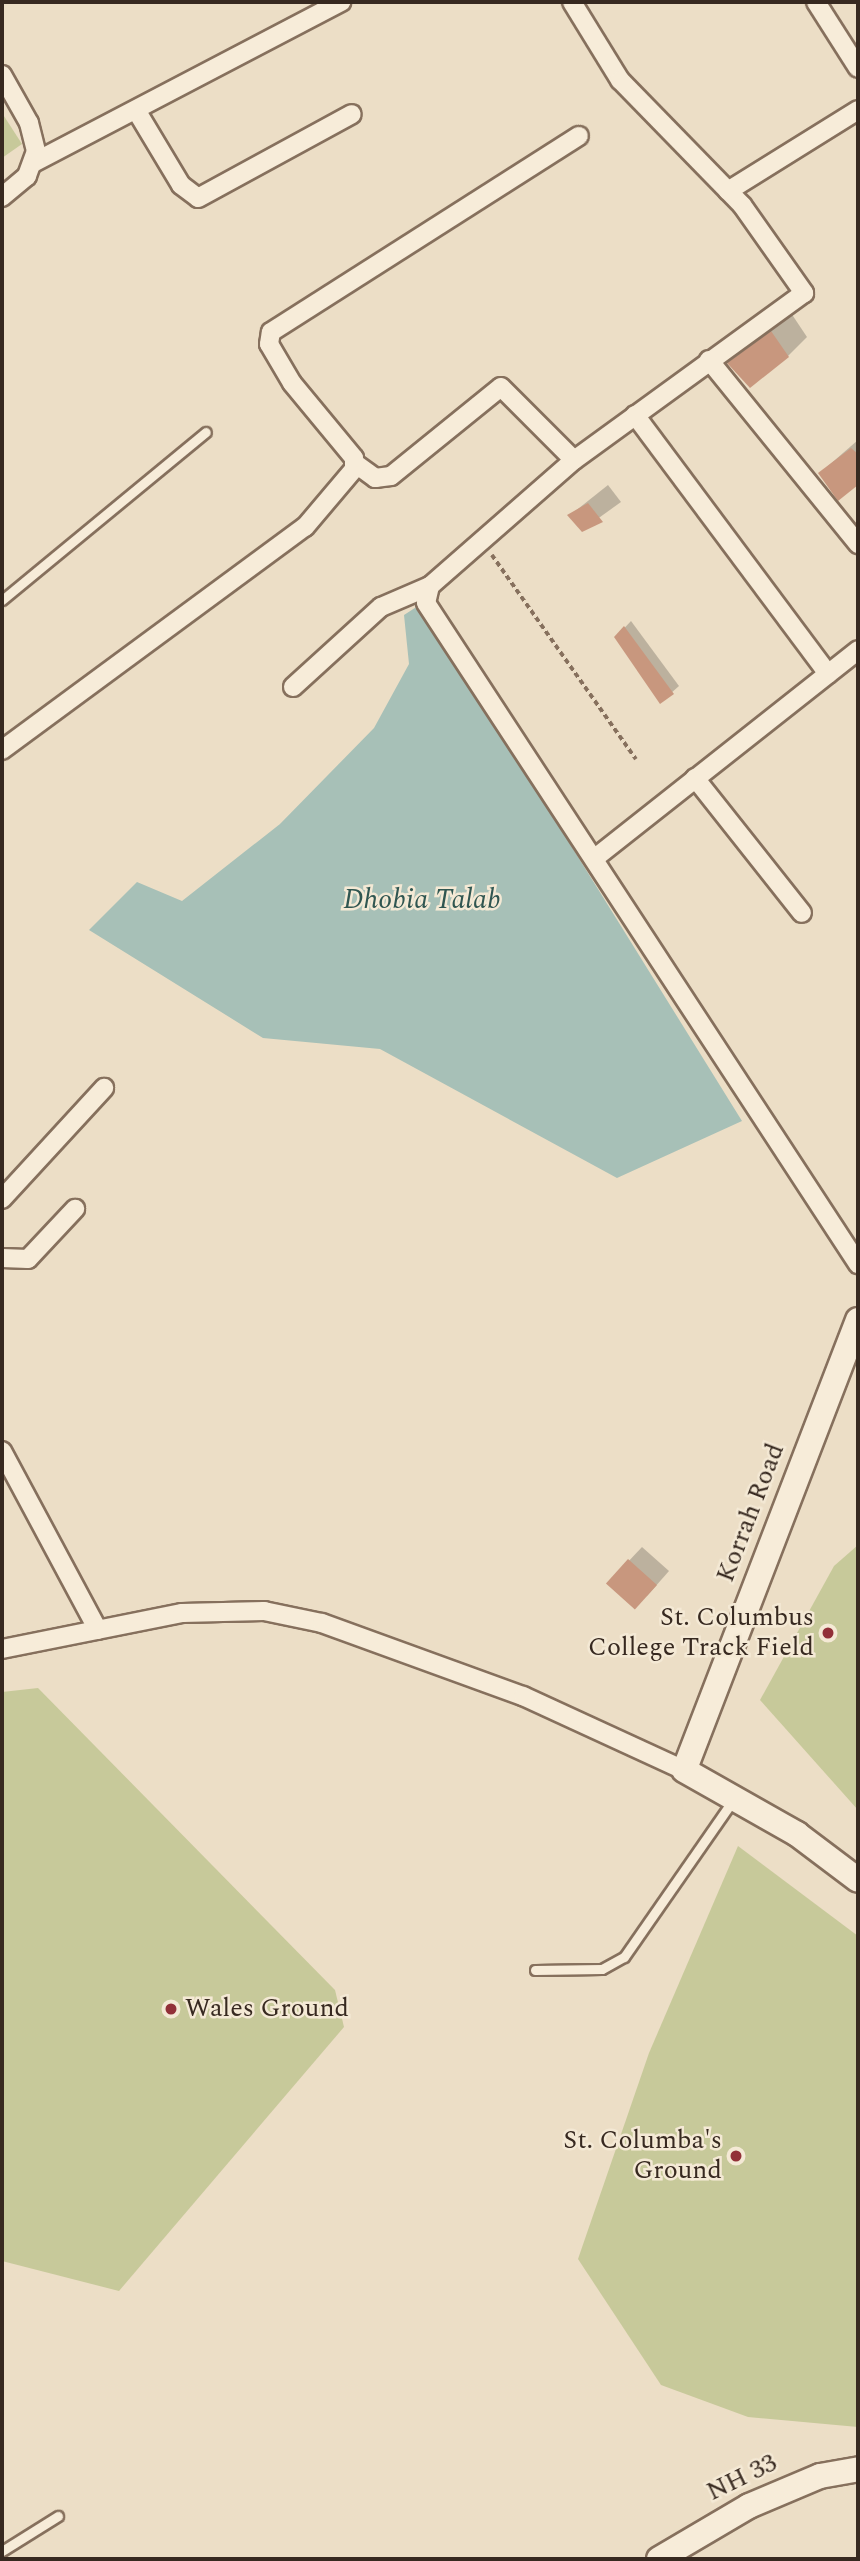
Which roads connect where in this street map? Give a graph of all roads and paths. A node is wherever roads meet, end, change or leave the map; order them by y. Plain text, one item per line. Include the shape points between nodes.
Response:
1 (341, 2) edge
2 (572, 2) edge
3 (816, 2) edge
4 (858, 68) edge
5 (2, 75) edge
6 (136, 110) junction
7 (858, 110) edge
8 (352, 114) dead end
9 (579, 136) dead end
10 (33, 163) junction
11 (728, 191) junction
12 (2, 197) edge
13 (709, 360) junction
14 (635, 415) junction
15 (206, 432) dead end
16 (574, 460) junction
17 (356, 464) junction
18 (481, 540) junction
19 (858, 544) edge
20 (430, 586) junction
21 (2, 600) edge
22 (858, 650) edge
23 (828, 674) junction
24 (293, 687) dead end
25 (2, 750) edge
26 (636, 760) dead end
27 (695, 779) junction
28 (595, 858) junction
29 (802, 913) dead end
30 (104, 1088) dead end
31 (2, 1199) edge
32 (75, 1209) dead end
33 (2, 1258) edge
34 (858, 1264) edge
35 (858, 1320) edge
36 (2, 1451) edge
37 (98, 1630) junction
38 (2, 1649) edge
39 (684, 1770) junction
40 (735, 1797) junction
41 (858, 1880) edge
42 (535, 1970) dead end
43 (857, 2468) edge
44 (58, 2516) dead end
45 (2, 2551) edge
46 (659, 2559) edge

1 - 6 street
2 - 11 street via 639,105
3 - 4 street
5 - 10 street via 36,139
6 - 8 street via 181,185 198,198
6 - 10 street
7 - 11 street
9 - 17 street via 270,334 292,383
10 - 12 street
11 - 13 street via 805,290 794,305
13 - 14 street
13 - 19 street
14 - 16 street
14 - 23 street
15 - 21 lane
16 - 17 street via 501,387 391,476 374,478
16 - 18 street
17 - 25 street via 305,527
18 - 20 street
18 - 26 path
20 - 24 street via 381,607
20 - 28 street via 429,608
22 - 23 street
23 - 27 street
27 - 28 street
27 - 29 street
28 - 34 street
30 - 31 street
32 - 33 street via 28,1259
35 - 39 main road, Korrah Road
36 - 37 street
37 - 38 street
37 - 39 street via 182,1613 264,1611 322,1623 523,1696
39 - 40 main road
40 - 41 main road
40 - 42 lane via 624,1957 601,1969
43 - 46 main road, NH 33 via 761,2500
44 - 45 lane

